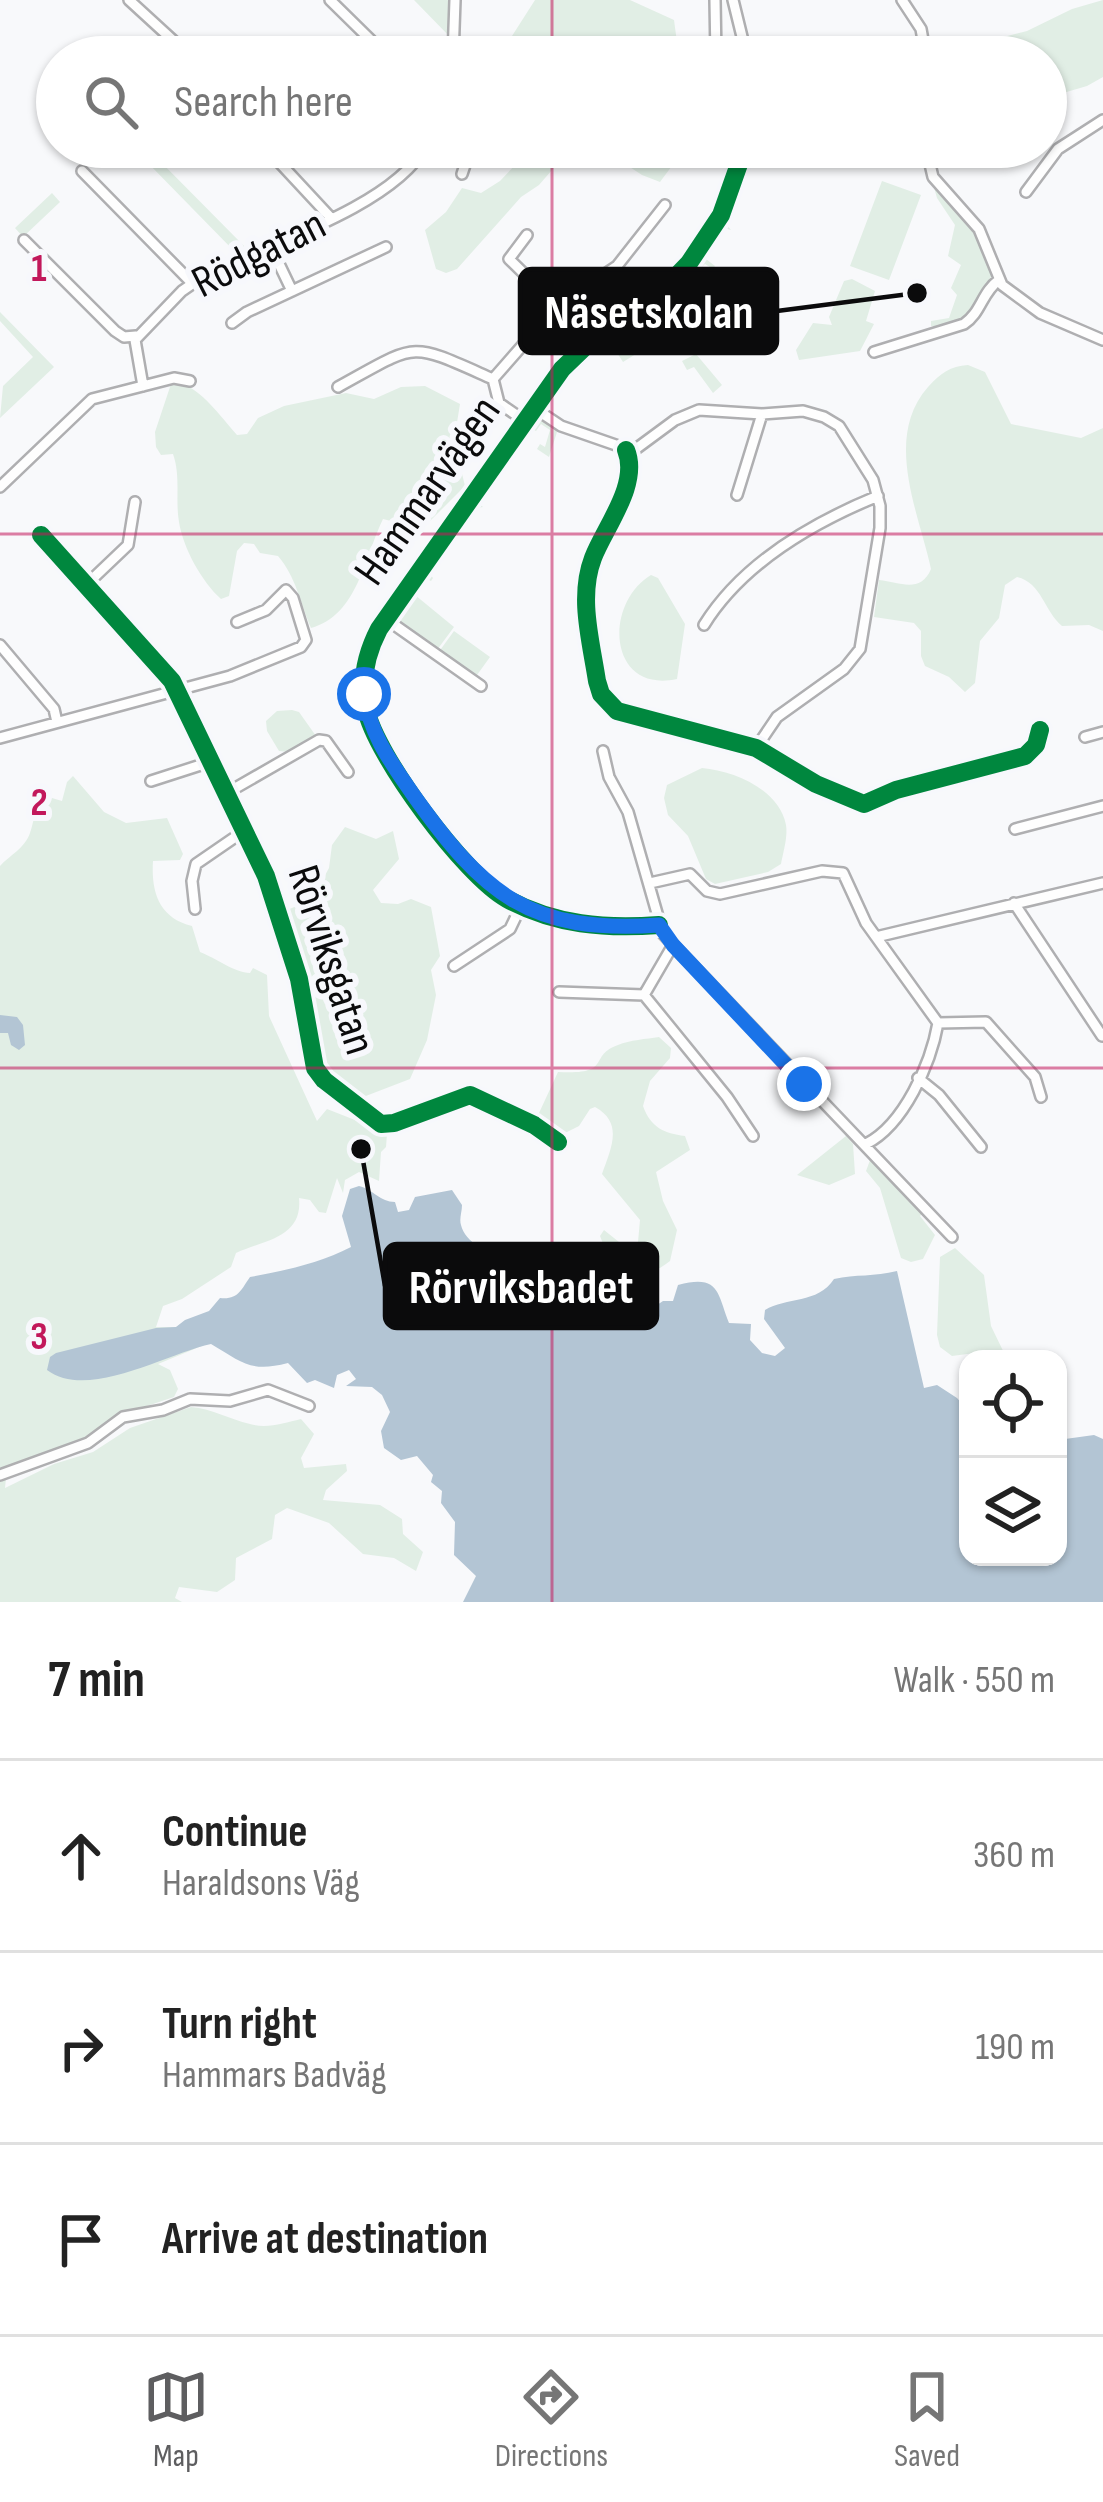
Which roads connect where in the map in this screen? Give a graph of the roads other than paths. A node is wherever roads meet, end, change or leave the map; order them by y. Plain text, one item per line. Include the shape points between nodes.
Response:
1 (130, 0) edge
2 (330, 0) edge
3 (455, 0) edge
4 (715, 0) edge
5 (733, 0) edge
6 (902, 0) edge
7 (168, 36) edge
8 (367, 36) edge
9 (454, 36) edge
10 (716, 36) edge
11 (742, 36) edge
12 (922, 36) edge
13 (1103, 120) edge
14 (1067, 143) edge
15 (285, 168) edge
16 (411, 168) edge
17 (464, 168) edge
18 (738, 168) edge
19 (931, 168) edge
20 (1044, 168) edge
21 (82, 171) dead end
22 (462, 174) dead end
23 (1026, 192) dead end
24 (665, 205) dead end
25 (331, 218) junction
26 (527, 235) dead end
27 (23, 240) dead end
28 (270, 245) junction
29 (386, 247) dead end
30 (999, 280) junction
31 (192, 283) junction
32 (292, 291) junction
33 (556, 306) junction
34 (232, 323) dead end
35 (136, 336) junction
36 (1103, 340) edge
37 (874, 352) dead end
38 (493, 379) junction
39 (190, 381) dead end
40 (143, 386) junction
41 (338, 387) dead end
42 (533, 408) junction
43 (762, 414) junction
44 (525, 421) junction
45 (626, 450) junction
46 (0, 487) edge
47 (736, 495) dead end
48 (878, 496) junction
49 (135, 502) dead end
50 (41, 535) dead end
51 (86, 585) junction
52 (386, 620) junction
53 (238, 622) dead end
54 (704, 625) dead end
55 (0, 645) edge
56 (481, 686) dead end
57 (176, 690) junction
58 (57, 722) junction
59 (1040, 730) dead end
60 (1103, 732) edge
61 (1085, 737) dead end
62 (0, 738) edge
63 (756, 748) junction
64 (603, 751) dead end
65 (210, 762) junction
66 (348, 772) dead end
67 (151, 781) dead end
68 (225, 794) junction
69 (1103, 806) edge
70 (1015, 829) dead end
71 (244, 831) junction
72 (650, 883) junction
73 (1103, 883) edge
74 (1014, 903) junction
75 (521, 906) junction
76 (195, 909) dead end
77 (659, 925) junction
78 (876, 938) junction
79 (673, 945) junction
80 (454, 966) dead end
81 (559, 992) dead end
82 (644, 995) junction
83 (938, 1023) junction
84 (1102, 1036) edge
85 (918, 1078) junction
86 (1041, 1097) dead end
87 (753, 1136) dead end
88 (558, 1142) dead end
89 (866, 1144) junction
90 (981, 1147) dead end
91 (952, 1238) dead end
92 (309, 1406) dead end
93 (0, 1475) edge

1 - 7 street
2 - 8 street
3 - 9 street
4 - 10 street
5 - 11 street
6 - 12 street
13 - 14 street
15 - 25 street
16 - 25 street, Rödgatan
17 - 22 street
18 - 42 street, Hammarvägen via 721,215 689,263 573,356
19 - 30 street via 979,229
20 - 23 street
21 - 31 street
24 - 33 street via 617,266
25 - 28 street, Rödgatan
26 - 33 street via 509,259
27 - 35 street via 120,334
28 - 31 street, Rödgatan
28 - 32 street
29 - 32 street
30 - 36 street via 1040,313
30 - 37 street via 964,324
31 - 35 street, Rödgatan
32 - 34 street
33 - 38 street
35 - 40 street
38 - 41 street via 413,349
38 - 44 street via 499,403
39 - 40 street
40 - 46 street via 85,404
42 - 44 street, Hammarvägen
42 - 45 street
43 - 45 street via 692,412 643,448
43 - 47 street
43 - 48 street via 805,412 832,421 853,442
44 - 52 street, Hammarvägen
45 - 63 street via 626,482 585,589 601,694 625,716
48 - 54 street via 772,553
48 - 63 street via 860,649 777,717
49 - 51 street via 128,545
50 - 51 street, Rörviksgatan
51 - 57 street, Rörviksgatan
52 - 56 street
52 - 75 street, Hammarvägen via 365,671 366,709 383,752 474,871
53 - 57 street via 286,590 306,640 248,669
55 - 58 street
57 - 58 street
57 - 65 street, Rörviksgatan
58 - 62 street
59 - 63 street via 1025,756 864,804
60 - 61 street
64 - 72 street
65 - 67 street
65 - 68 street, Rörviksgatan
66 - 68 street via 319,740
68 - 71 street, Rörviksgatan
69 - 70 street
71 - 76 street, Rörviksgatan via 196,864
71 - 88 street, Rörviksgatan via 276,902 324,1080 381,1124 470,1095
72 - 77 street
72 - 78 street via 690,874 720,894 839,872
73 - 74 street
74 - 78 street
74 - 84 street
75 - 77 street via 592,926
75 - 80 street via 510,928
77 - 79 street
78 - 83 street
79 - 82 street
79 - 89 street
81 - 82 street
82 - 87 street
83 - 85 street
83 - 86 street via 986,1022 1035,1077
85 - 89 street via 892,1123
85 - 90 street
89 - 91 street
92 - 93 street via 268,1390 222,1402 190,1399 123,1418 88,1443

